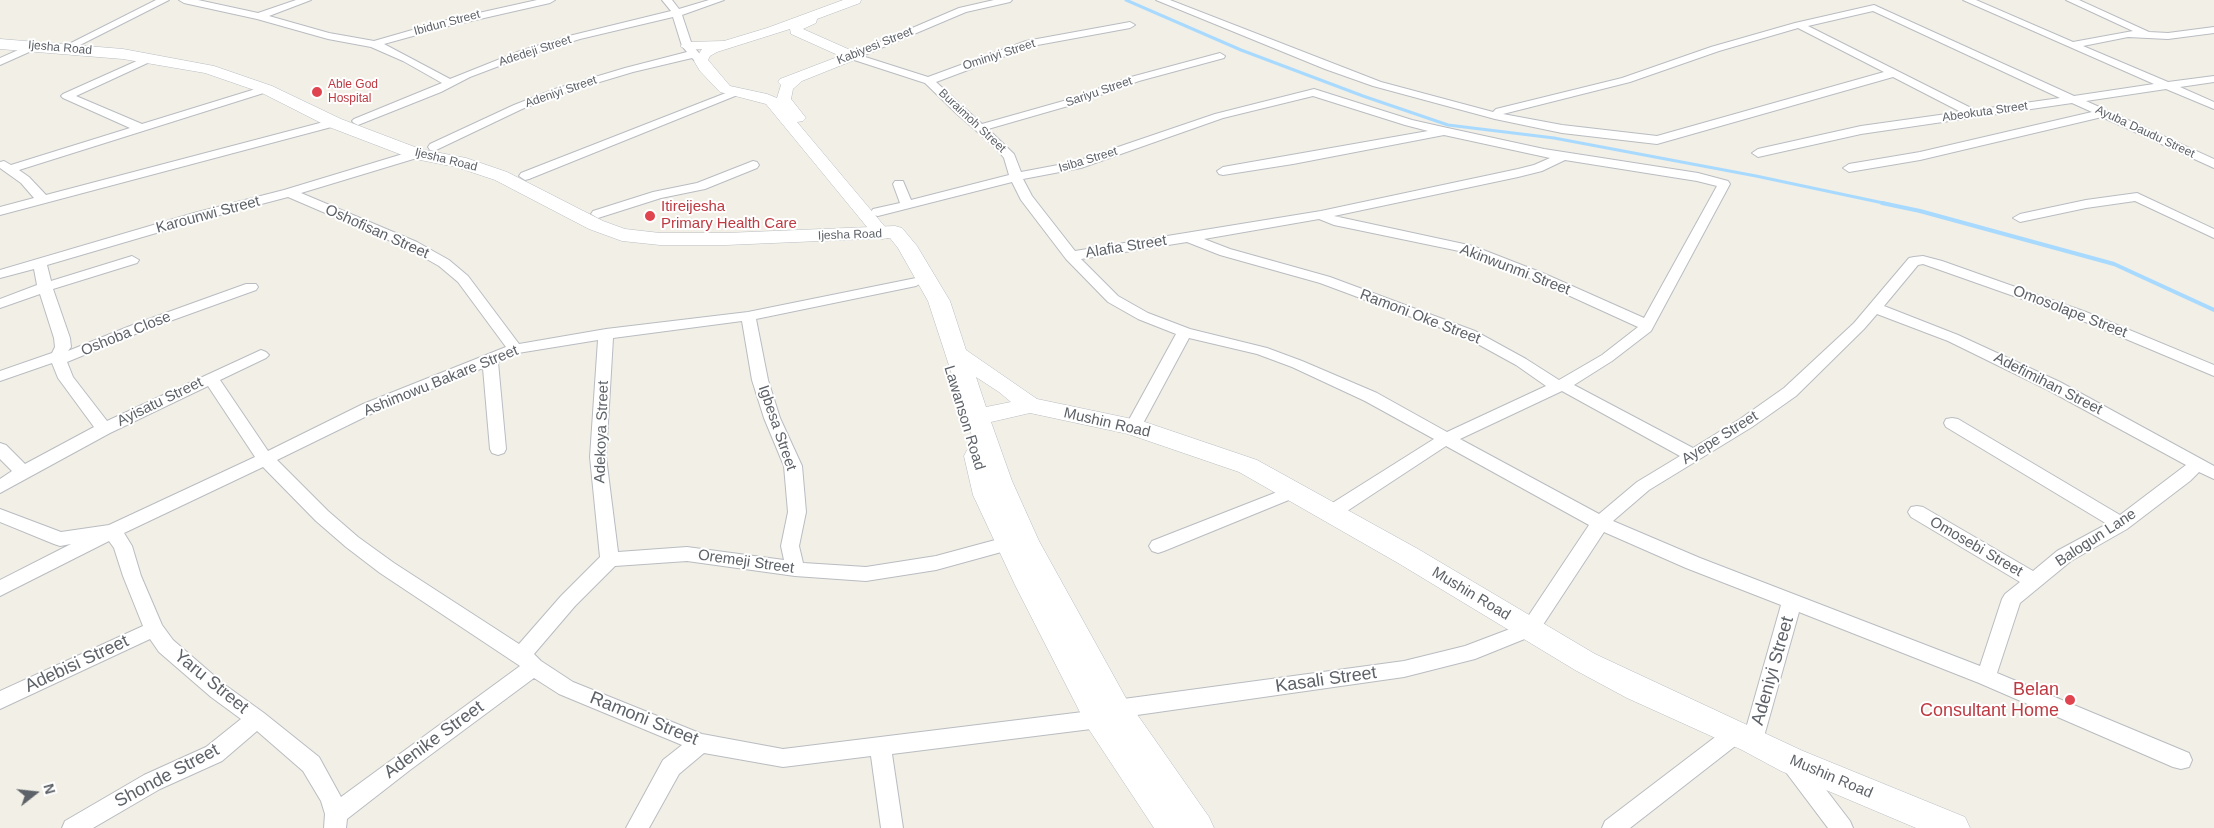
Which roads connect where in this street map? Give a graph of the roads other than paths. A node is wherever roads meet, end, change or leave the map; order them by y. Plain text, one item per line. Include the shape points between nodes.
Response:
1 (164, 0) edge
2 (184, 0) edge
3 (234, 0) edge
4 (306, 0) edge
5 (550, 0) edge
6 (667, 0) edge
7 (719, 0) edge
8 (855, 0) edge
9 (864, 0) edge
10 (1007, 0) edge
11 (1161, 0) edge
12 (1968, 0) edge
13 (2071, 0) edge
14 (215, 7) junction
15 (677, 13) junction
16 (259, 16) junction
17 (1130, 25) dead end
18 (1799, 25) junction
19 (2214, 30) edge
20 (2149, 34) junction
21 (755, 36) junction
22 (805, 37) junction
23 (0, 38) edge
24 (76, 43) junction
25 (0, 44) edge
26 (374, 44) junction
27 (2072, 45) junction
28 (34, 46) junction
29 (694, 54) junction
30 (852, 56) junction
31 (1220, 56) dead end
32 (150, 58) junction
33 (178, 59) junction
34 (0, 62) edge
35 (1894, 73) junction
36 (797, 77) junction
37 (2214, 80) edge
38 (929, 81) junction
39 (450, 83) junction
40 (2167, 86) junction
41 (266, 89) junction
42 (739, 93) junction
43 (2075, 100) junction
44 (2214, 106) edge
45 (678, 114) joint
46 (1974, 114) junction
47 (2104, 114) junction
48 (1495, 116) junction
49 (358, 121) junction
50 (335, 123) junction
51 (141, 128) junction
52 (979, 128) junction
53 (1443, 131) junction
54 (434, 147) junction
55 (1758, 152) dead end
56 (416, 154) junction
57 (1564, 156) junction
58 (2214, 164) edge
59 (753, 165) dead end
60 (5, 166) edge
61 (1849, 168) dead end
62 (1223, 171) dead end
63 (524, 176) junction
64 (1016, 177) junction
65 (899, 184) dead end
66 (289, 193) junction
67 (43, 200) junction
68 (907, 205) junction
69 (0, 211) edge
70 (598, 214) junction
71 (1322, 215) junction
72 (2020, 218) dead end
73 (884, 226) junction
74 (2214, 234) edge
75 (727, 235) junction
76 (1188, 238) junction
77 (1071, 256) junction
78 (132, 260) dead end
79 (1923, 260) joint
80 (39, 262) junction
81 (0, 274) edge
82 (916, 282) junction
83 (251, 286) dead end
84 (45, 287) junction
85 (0, 304) edge
86 (1876, 308) junction
87 (748, 316) junction
88 (1647, 325) junction
89 (1185, 332) junction
90 (606, 334) junction
91 (514, 349) junction
92 (261, 355) dead end
93 (958, 355) junction
94 (57, 356) junction
95 (490, 360) junction
96 (2214, 371) edge
97 (0, 376) edge
98 (211, 378) junction
99 (1560, 386) junction
100 (1030, 405) junction
101 (978, 418) junction
102 (1952, 423) dead end
103 (1133, 426) junction
104 (104, 429) junction
105 (1446, 439) junction
106 (0, 449) edge
107 (498, 449) dead end
108 (1692, 455) junction
109 (265, 459) junction
110 (2197, 464) junction
111 (23, 472) junction
112 (2214, 473) edge
113 (0, 487) edge
114 (1295, 492) junction
115 (1332, 512) junction
116 (1917, 512) dead end
117 (0, 515) edge
118 (1600, 523) junction
119 (2121, 524) junction
120 (112, 531) junction
121 (1010, 543) junction
122 (1158, 546) dead end
123 (610, 558) junction
124 (795, 569) junction
125 (2034, 581) junction
126 (0, 589) edge
127 (1792, 601) junction
128 (154, 629) junction
129 (1530, 629) junction
130 (527, 661) junction
131 (1986, 677) junction
132 (0, 700) edge
133 (1108, 714) junction
134 (258, 719) junction
135 (1744, 738) junction
136 (700, 743) junction
137 (880, 746) junction
138 (2181, 760) dead end
139 (1792, 761) junction
140 (336, 821) edge
141 (73, 828) edge
142 (637, 828) edge
143 (892, 828) edge
144 (1173, 828) edge
145 (1197, 828) edge
146 (1613, 828) edge
147 (1842, 828) edge
148 (1952, 828) edge

1 - 24 street
2 - 14 street
3 - 14 street
4 - 16 street
5 - 26 street, Ibidun Street via 481,14
6 - 15 street
7 - 15 street, Adedeji Street
8 - 21 street
9 - 22 street via 797,27 796,31
10 - 30 street, Kabiyesi Street via 963,10
11 - 48 street via 1352,76
12 - 27 street
13 - 20 street
14 - 16 street
15 - 29 street
15 - 39 street, Adedeji Street via 558,42
16 - 26 street via 328,36
17 - 38 street, Ominiyi Street via 1030,43
18 - 35 street
18 - 43 street, Ayuba Daudu Street via 1863,8 1877,8
18 - 48 street, Ayuba Daudu Street via 1715,49 1617,83 1500,111
19 - 20 street via 2179,35
20 - 27 street via 2128,34
21 - 22 street via 790,34
21 - 29 street via 708,46
22 - 30 street
23 - 24 main road, Ijesha Road
24 - 33 main road, Ijesha Road
25 - 28 main road, Ijesha Road
26 - 39 street
27 - 40 street
28 - 32 main road, Ijesha Road
28 - 34 street
29 - 42 street, Lawanson Road via 725,89
29 - 54 street, Adeniyi Street via 559,91
30 - 36 street, Kabiyesi Street
30 - 38 street, Buraimoh Street
31 - 52 street, Sariyu Street
32 - 33 main road, Ijesha Road
32 - 51 street via 67,96
33 - 41 main road, Ijesha Road
33 - 49 main road, Ijesha Road via 259,77
35 - 46 street
35 - 48 street via 1657,140 1562,129
36 - 42 street, Kabiyesi Street via 771,87
36 - 73 street via 786,88 784,99
37 - 40 street, Abeokuta Street
38 - 52 street, Buraimoh Street
39 - 49 street, Adedeji Street
40 - 43 street, Abeokuta Street
40 - 44 street
41 - 50 main road, Ijesha Road
41 - 51 street
42 - 45 street
42 - 73 street, Lawanson Road via 771,101
43 - 46 street, Abeokuta Street
43 - 47 street, Ayuba Daudu Street
45 - 63 street
46 - 55 street, Abeokuta Street via 1861,130
47 - 58 street, Ayuba Daudu Street
47 - 61 street via 1920,156
49 - 54 main road, Ijesha Road
50 - 56 main road, Ijesha Road
50 - 67 street
51 - 60 street
52 - 64 street, Buraimoh Street via 1010,157
53 - 57 street, Isiba Street
53 - 62 street
53 - 64 street, Isiba Street via 1314,92 1220,116 1077,165
54 - 63 main road, Ijesha Road via 483,160
56 - 66 street, Karounwi Street
56 - 75 main road, Ijesha Road via 460,162 501,176 614,233 654,239
57 - 71 street, Alafia Street via 1518,173
57 - 88 street, Isiba Street via 1724,184
59 - 70 street via 701,186 658,195
60 - 67 street via 26,180
63 - 70 main road, Ijesha Road
64 - 68 street, Isiba Street
64 - 77 street, Buraimoh Street via 1040,218
65 - 68 street
66 - 80 street, Karounwi Street
66 - 91 street, Oshofisan Street via 412,245 444,263 463,279
67 - 69 street
68 - 73 street, Isiba Street
70 - 75 main road, Ijesha Road via 618,224 644,230
71 - 76 street, Alafia Street
71 - 88 street, Akinwunmi Street via 1334,221 1468,249
72 - 74 street via 2137,197
73 - 75 main road, Ijesha Road
73 - 82 main road, Lawanson Road
73 - 93 main road, Lawanson Road via 907,246 939,301
76 - 77 street, Alafia Street
76 - 99 street, Ramoni Oke Street via 1224,252 1324,280 1470,334
77 - 89 street, Alafia Street via 1113,299 1142,316
78 - 84 street
79 - 86 street, Ayepe Street via 1914,261
79 - 96 street, Omosolape Street via 2081,315
80 - 81 street, Karounwi Street
80 - 84 street
82 - 87 street, Ashimowu Bakare Street
82 - 121 main road, Lawanson Road via 940,340 986,495
83 - 94 street, Oshoba Close via 64,358
84 - 85 street
84 - 94 street via 62,338 63,347
86 - 108 street, Ayepe Street via 1790,392
86 - 110 street, Adefimihan Street via 2006,363
87 - 90 street, Ashimowu Bakare Street
87 - 124 street, Igbesa Street via 760,380 793,466 797,512 790,546
88 - 99 street via 1607,358
89 - 103 street
89 - 105 street, Alafia Street via 1262,351 1297,364 1371,397
90 - 91 street, Ashimowu Bakare Street
90 - 123 street, Adekoya Street via 598,456
91 - 95 street, Ashimowu Bakare Street
92 - 98 street
93 - 100 main road
93 - 101 main road, Lawanson Road
94 - 97 street, Oshoba Close
94 - 104 street via 66,378
95 - 107 street
95 - 109 street, Ashimowu Bakare Street via 369,408
98 - 104 street, Ayisatu Street
98 - 109 street, Ayisatu Street
99 - 105 street
99 - 108 street, Ramoni Oke Street
100 - 101 main road, Mushin Road
100 - 103 main road, Mushin Road
101 - 133 main road, Lawanson Road via 1000,481
102 - 119 street
103 - 114 main road, Mushin Road via 1248,466
104 - 111 street, Ayisatu Street
105 - 115 street
105 - 118 street, Alafia Street
106 - 111 street
108 - 118 street, Ayepe Street via 1643,486
109 - 120 street, Ashimowu Bakare Street
109 - 130 street, Ramoni Street via 352,542
110 - 112 street, Adefimihan Street
110 - 119 street, Balogun Lane
111 - 113 street, Ayisatu Street
114 - 115 main road, Mushin Road
114 - 122 street
115 - 129 main road, Mushin Road
116 - 125 street, Omosebi Street
117 - 120 street via 60,539
118 - 127 street, Alafia Street
118 - 129 street, Ayepe Street
119 - 125 street, Balogun Lane via 2064,556
120 - 126 street, Ashimowu Bakare Street
120 - 128 street, Yaru Street via 123,546
121 - 124 street, Oremeji Street via 936,563 866,574
121 - 133 main road, Lawanson Road via 1029,585
123 - 124 street, Oremeji Street via 687,554
123 - 130 street via 568,601
125 - 131 street, Balogun Lane via 2012,599
127 - 131 street, Alafia Street
127 - 135 street, Adeniyi Street
128 - 132 street, Adebisi Street
128 - 134 street, Yaru Street via 166,646 191,669
129 - 133 street, Kasali Street via 1468,653 1404,669
129 - 135 main road, Mushin Road via 1629,685
130 - 136 street, Ramoni Street via 566,688
130 - 140 street, Adenike Street
131 - 138 street, Alafia Street
133 - 137 street, Ramoni Street
133 - 144 main road, Lawanson Road
133 - 145 main road, Lawanson Road
134 - 140 street, Yaru Street via 311,764 330,798
134 - 141 street, Shonde Street via 214,754 152,782
135 - 139 main road, Mushin Road
135 - 146 street
136 - 137 street, Ramoni Street via 783,758
136 - 142 street via 671,767
137 - 143 street
139 - 147 street
139 - 148 main road, Mushin Road

